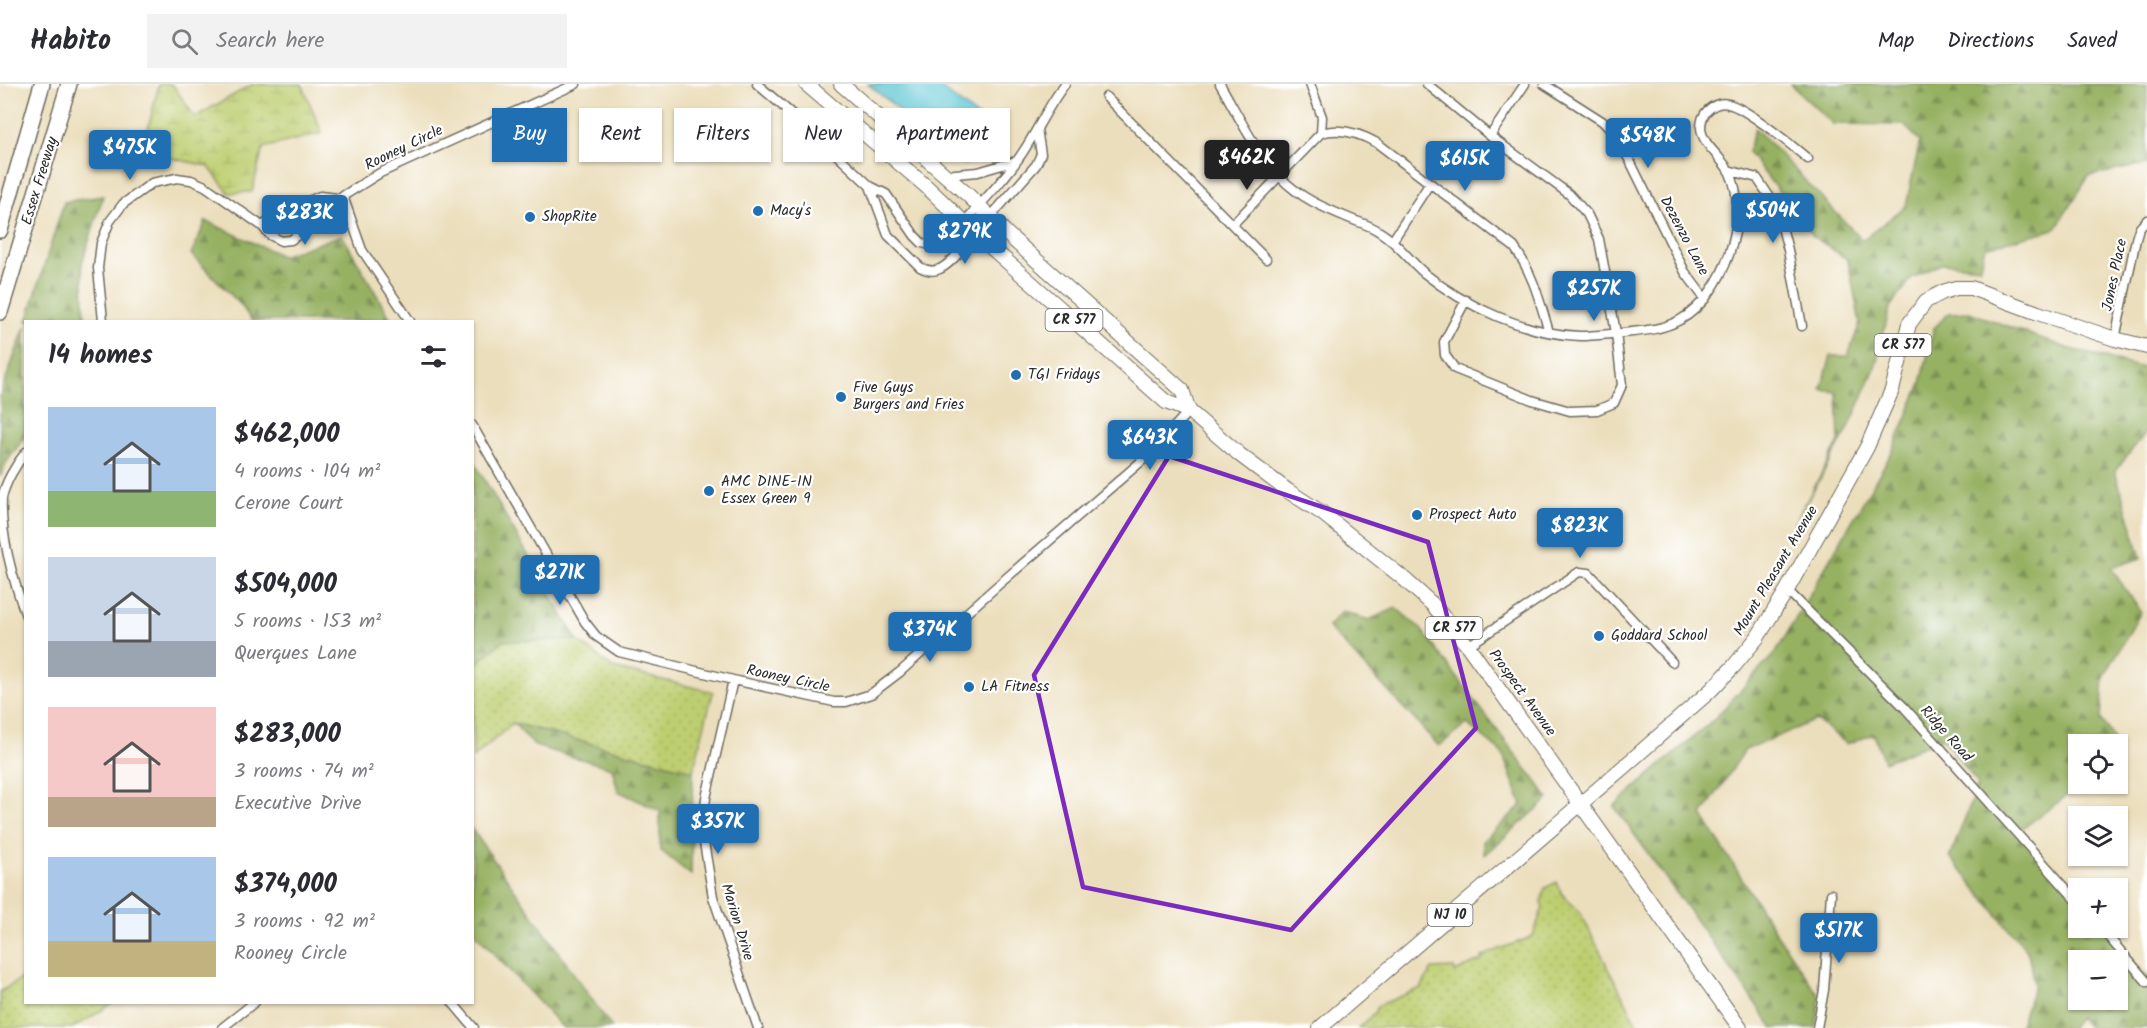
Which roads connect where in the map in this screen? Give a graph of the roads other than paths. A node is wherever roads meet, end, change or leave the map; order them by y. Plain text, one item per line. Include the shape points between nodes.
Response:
1 (40, 84) edge
2 (69, 84) edge
3 (576, 84) edge
4 (757, 84) edge
5 (806, 84) edge
6 (841, 84) edge
7 (1065, 84) edge
8 (1220, 84) edge
9 (1310, 84) edge
10 (1427, 84) edge
11 (1525, 84) edge
12 (1544, 84) edge
13 (1106, 97) dead end
14 (1037, 129) junction
15 (1321, 133) junction
16 (1490, 136) junction
17 (1808, 159) dead end
18 (1017, 160) junction
19 (1728, 170) junction
20 (944, 175) junction
21 (1280, 177) junction
22 (1430, 183) junction
23 (870, 186) junction
24 (339, 198) junction
25 (978, 206) junction
26 (990, 218) junction
27 (2147, 220) edge
28 (963, 222) junction
29 (1233, 224) junction
30 (262, 226) junction
31 (0, 230) edge
32 (976, 234) junction
33 (1393, 240) junction
34 (1266, 259) dead end
35 (1705, 299) junction
36 (1466, 300) junction
37 (0, 312) edge
38 (104, 320) edge
39 (409, 320) edge
40 (1802, 326) dead end
41 (1549, 332) junction
42 (1616, 333) junction
43 (2115, 339) junction
44 (2147, 348) edge
45 (1189, 411) junction
46 (474, 428) edge
47 (24, 455) edge
48 (1787, 590) junction
49 (24, 611) edge
50 (1468, 646) junction
51 (1672, 662) dead end
52 (733, 680) junction
53 (1580, 803) junction
54 (2068, 891) edge
55 (1831, 894) dead end
56 (2109, 938) edge
57 (2147, 982) edge
58 (252, 1004) edge
59 (454, 1004) edge
60 (222, 1028) edge
61 (474, 1028) edge
62 (758, 1028) edge
63 (1320, 1028) edge
64 (1740, 1028) edge
65 (1817, 1028) edge

1 - 31 highway, Essex Freeway
2 - 37 highway, Essex Freeway
3 - 24 street, Rooney Circle via 380,173
4 - 23 street
5 - 28 main road, Prospect Avenue / CR 577
6 - 20 main road, Prospect Avenue / CR 577
7 - 14 street via 1050,102
8 - 21 street
9 - 15 street via 1322,117
10 - 16 street
11 - 16 street
12 - 35 street, Dezenzo Lane via 1602,121 1615,135 1685,272
13 - 29 street
14 - 18 street
14 - 26 street via 1041,153 1036,165
15 - 21 street
15 - 22 street via 1363,135
16 - 42 street via 1569,194 1587,214 1599,239
17 - 19 street via 1736,106 1722,104 1708,110 1701,129
18 - 20 street via 978,172
18 - 25 street
19 - 35 street via 1738,212 1735,231 1731,251
19 - 40 street via 1757,178 1777,208
20 - 25 main road, Prospect Avenue / CR 577
21 - 29 street
21 - 33 street via 1315,204
22 - 33 street
22 - 41 street via 1514,247 1533,278
23 - 28 street via 886,195 915,236 929,246 947,241
23 - 32 street via 888,236 926,270 946,266
24 - 30 street via 320,196
24 - 30 street via 329,212 291,240 280,241
24 - 39 street via 362,250
25 - 26 main road, Prospect Avenue / CR 577
25 - 28 street
26 - 32 street
26 - 45 main road, Prospect Avenue / CR 577 via 1182,390
27 - 43 street, Jones Place via 2136,239
28 - 32 main road, Prospect Avenue / CR 577
29 - 34 street
30 - 38 street via 205,186 190,180 177,178 152,183 123,204 101,243 98,268
32 - 45 main road, Prospect Avenue / CR 577 via 1166,402
33 - 36 street via 1425,273
35 - 42 street via 1667,326
36 - 41 street via 1522,326
36 - 42 street via 1444,342 1445,355 1455,369 1570,411 1597,410 1614,403 1622,385
41 - 42 street via 1580,336
43 - 44 main road, Mount Pleasant Avenue / CR 577
43 - 48 main road, Mount Pleasant Avenue / CR 577 via 1971,288 1956,288 1926,301 1909,324 1892,390 1867,447
45 - 50 main road, Prospect Avenue / CR 577 via 1240,455 1322,513 1403,578
45 - 52 street, Rooney Circle via 1144,459 871,694 834,702
46 - 52 street, Rooney Circle via 596,636 619,652
47 - 49 street via 2,497 0,531
48 - 53 main road, Mount Pleasant Avenue / CR 577 via 1734,666
48 - 54 street, Ridge Road via 1903,706
50 - 51 street via 1578,572 1589,573
50 - 53 main road, Prospect Avenue / CR 577
52 - 62 street, Marion Drive via 702,830 713,897
53 - 63 main road, Mount Pleasant Avenue / NJ 10
53 - 64 main road, Prospect Avenue
55 - 65 street
56 - 57 street
58 - 60 street
59 - 61 street

